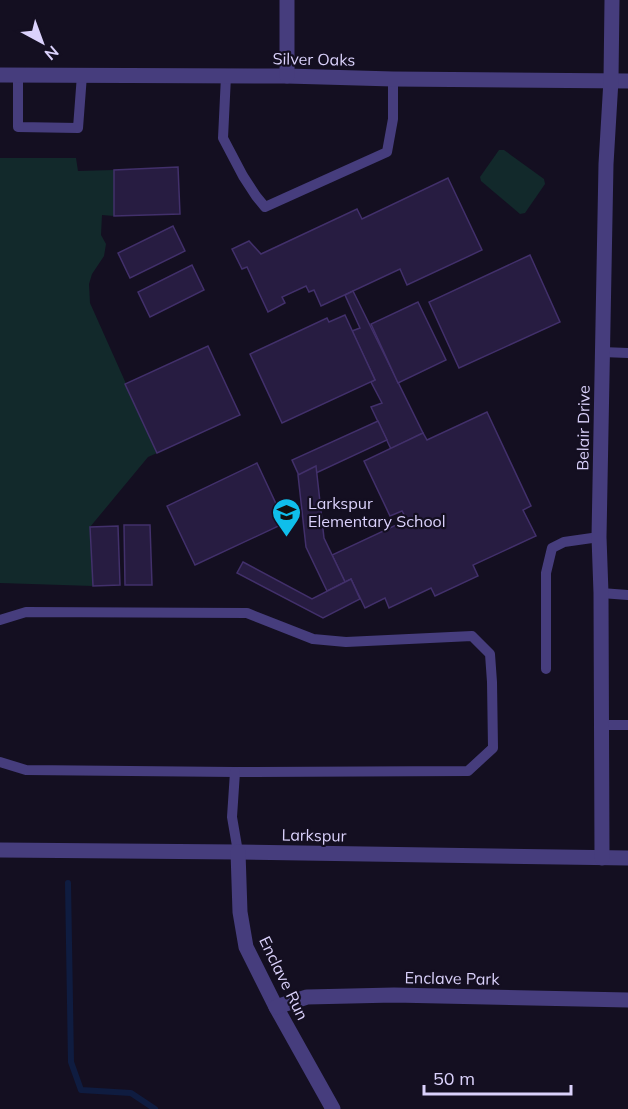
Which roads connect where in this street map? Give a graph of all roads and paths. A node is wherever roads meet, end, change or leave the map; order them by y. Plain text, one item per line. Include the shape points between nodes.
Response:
1 (288, 0) edge
2 (612, 0) edge
3 (0, 75) edge
4 (82, 75) junction
5 (18, 76) junction
6 (226, 76) junction
7 (287, 76) junction
8 (393, 79) junction
9 (611, 80) junction
10 (628, 81) edge
11 (602, 352) junction
12 (628, 353) edge
13 (599, 537) junction
14 (601, 593) junction
15 (628, 595) edge
16 (0, 620) edge
17 (546, 669) dead end
18 (600, 724) junction
19 (628, 725) edge
20 (0, 762) edge
21 (235, 772) junction
22 (0, 850) edge
23 (238, 852) junction
24 (602, 858) junction
25 (628, 858) edge
26 (628, 1000) edge
27 (276, 1007) junction
28 (333, 1109) edge

1 - 7 street
2 - 9 street, Belair Drive
3 - 5 street, Silver Oaks
4 - 5 street, Silver Oaks
4 - 5 lane via 78,128 18,127
4 - 6 street, Silver Oaks
6 - 7 street, Silver Oaks
6 - 8 lane via 223,138 243,177 265,207 387,152 393,119
7 - 8 street, Silver Oaks
8 - 9 street, Silver Oaks
9 - 10 street, Silver Oaks
9 - 11 street, Belair Drive
11 - 12 lane
11 - 13 street, Belair Drive
13 - 14 street, Belair Drive
13 - 17 lane via 564,542 552,548 546,573
14 - 15 lane
14 - 18 street, Belair Drive
16 - 21 lane via 26,612 247,613 313,639 345,642 472,636 490,654 493,748 468,771
18 - 19 lane
18 - 24 street, Belair Drive
20 - 21 lane via 26,770
21 - 23 lane via 232,817
22 - 23 street, Larkspur
23 - 24 street, Larkspur
23 - 27 street, Enclave Run via 240,912 246,947
24 - 25 street, Larkspur
26 - 27 street, Enclave Park via 394,995 307,997
27 - 28 street, Enclave Run

